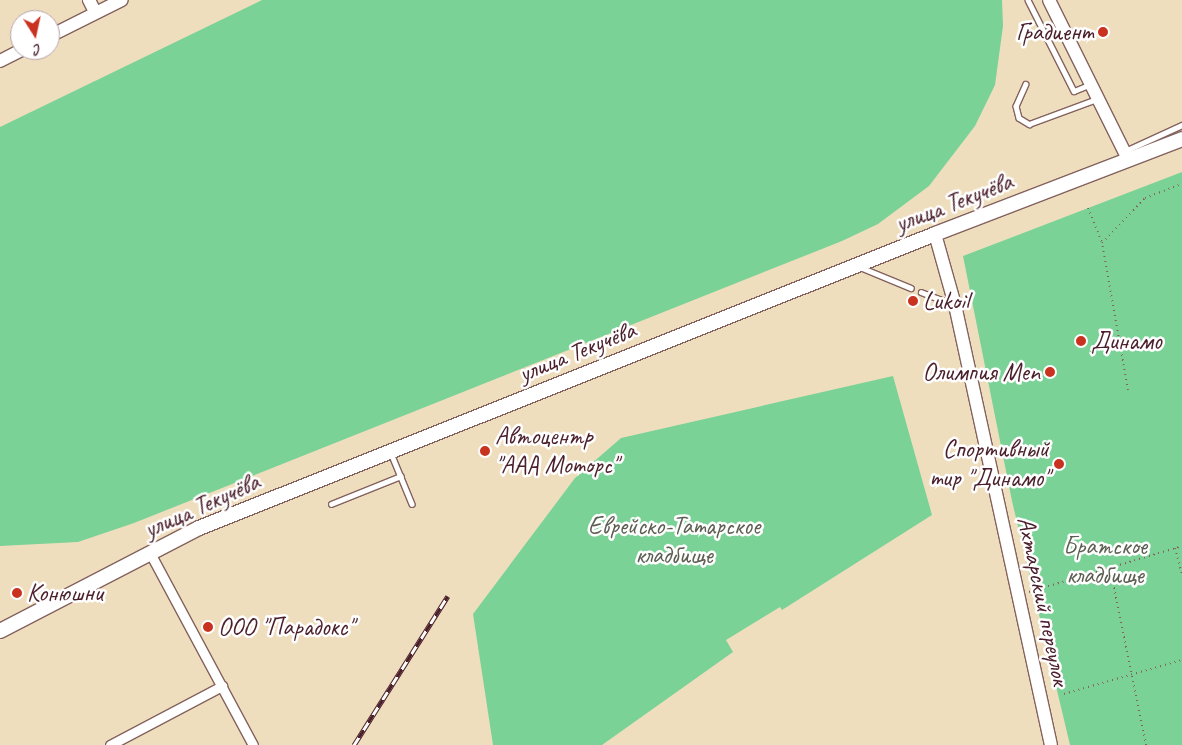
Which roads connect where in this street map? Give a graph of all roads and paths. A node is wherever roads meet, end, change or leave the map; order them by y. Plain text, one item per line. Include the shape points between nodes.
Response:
1 (89, 0) edge
2 (122, 0) edge
3 (1028, 0) edge
4 (1049, 0) edge
5 (96, 12) junction
6 (60, 31) edge
7 (1026, 84) dead end
8 (1091, 84) junction
9 (1098, 98) junction
10 (1182, 125) edge
11 (1182, 139) edge
12 (1126, 156) junction
13 (1182, 184) edge
14 (1088, 208) dead end
15 (935, 234) junction
16 (1102, 243) junction
17 (857, 265) junction
18 (911, 288) dead end
19 (921, 292) dead end
20 (955, 305) junction
21 (1128, 390) dead end
22 (390, 451) junction
23 (401, 476) junction
24 (331, 504) dead end
25 (412, 504) dead end
26 (1182, 546) edge
27 (1175, 548) junction
28 (150, 553) junction
29 (1110, 568) junction
30 (1182, 575) edge
31 (1018, 596) junction
32 (0, 632) edge
33 (1182, 660) edge
34 (1130, 675) junction
35 (222, 686) junction
36 (1064, 694) dead end
37 (110, 745) edge
38 (253, 745) edge
39 (1051, 745) edge
40 (1146, 745) edge

1 - 5 street
2 - 5 street
3 - 8 lane via 1073,90 1078,91
4 - 8 street
5 - 6 street
7 - 9 lane via 1016,106 1019,118 1029,124
8 - 9 street
9 - 12 street
10 - 12 lane
11 - 12 main road, улица Текучёва
12 - 15 main road, улица Текучёва
13 - 16 path via 1145,198
14 - 16 path
15 - 17 main road, улица Текучёва
15 - 20 street, Ахтарский переулок
16 - 21 path
17 - 18 lane
17 - 22 main road, улица Текучёва
19 - 20 lane
20 - 31 street, Ахтарский переулок
22 - 23 lane
22 - 28 main road, улица Текучёва via 199,528
23 - 24 lane
23 - 25 lane
26 - 27 path
27 - 29 path
27 - 30 path
28 - 32 main road, улица Текучёва
28 - 35 street
29 - 31 path
29 - 34 path
31 - 39 street, Ахтарский переулок
33 - 34 path
34 - 36 path
34 - 40 path
35 - 37 street
35 - 38 street

